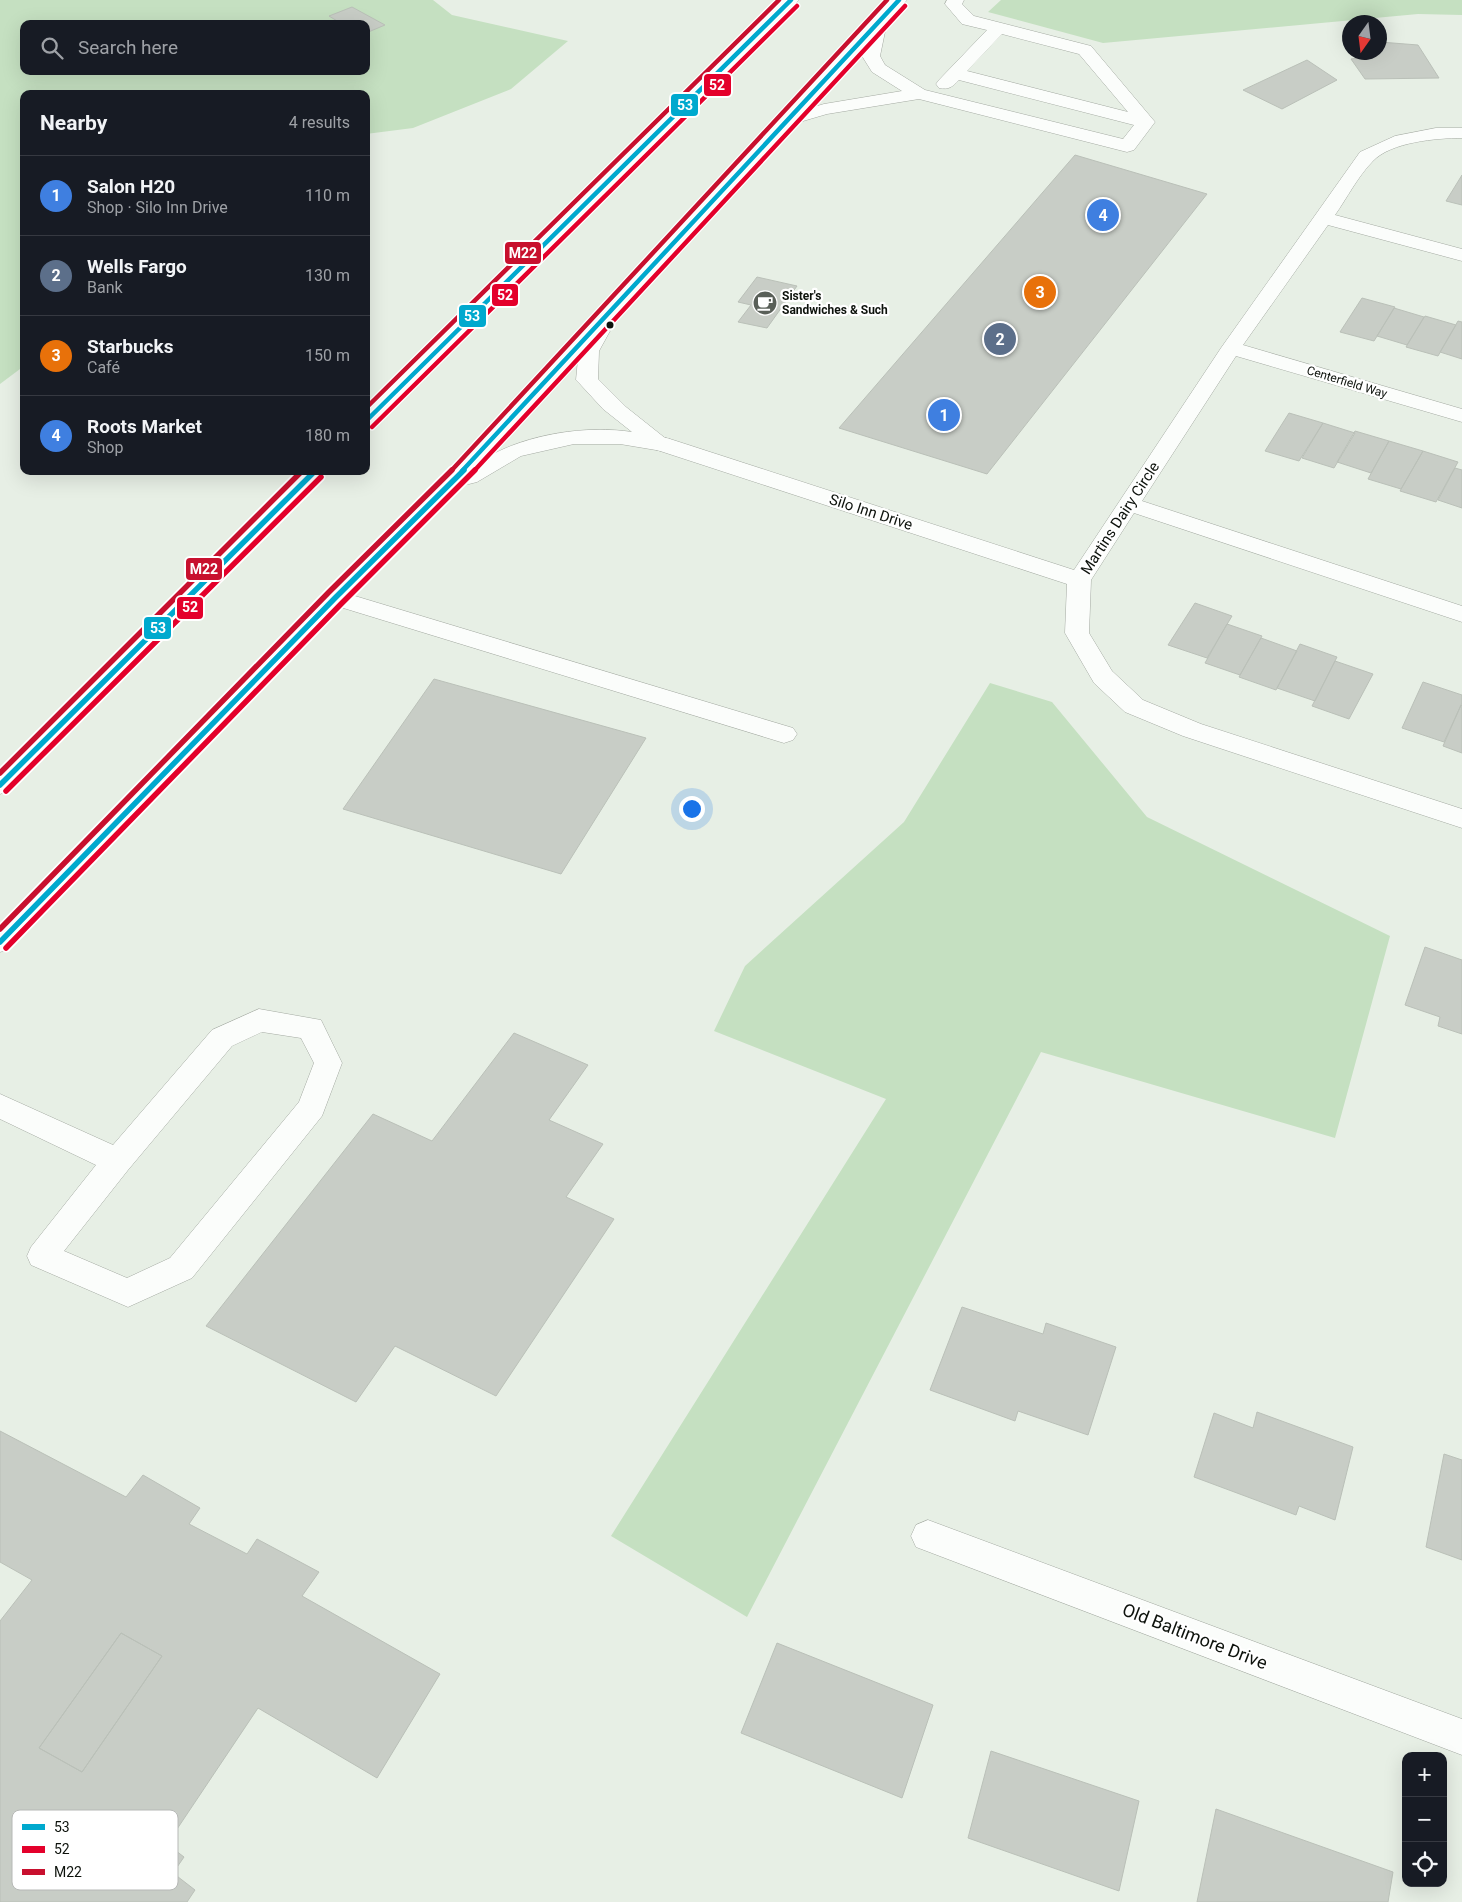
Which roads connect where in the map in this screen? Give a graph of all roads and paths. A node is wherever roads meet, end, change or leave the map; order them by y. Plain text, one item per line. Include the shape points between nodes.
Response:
1 (792, 0) edge
2 (899, 0) edge
3 (956, 0) edge
4 (878, 22) junction
5 (999, 27) junction
6 (956, 74) junction
7 (925, 96) junction
8 (786, 121) junction
9 (1146, 122) junction
10 (1462, 133) edge
11 (1322, 218) junction
12 (1462, 255) edge
13 (611, 311) junction
14 (1231, 348) junction
15 (1462, 416) edge
16 (370, 417) edge
17 (662, 444) junction
18 (311, 475) edge
19 (444, 491) junction
20 (1129, 504) junction
21 (1079, 580) junction
22 (335, 598) junction
23 (1462, 614) edge
24 (784, 734) dead end
25 (0, 785) edge
26 (1462, 819) edge
27 (0, 942) edge
28 (0, 1106) edge
29 (117, 1161) junction
30 (928, 1536) dead end
31 (1462, 1737) edge

1 - 16 main road
2 - 4 main road
3 - 5 main road via 953,4 968,20
4 - 7 main road via 871,56 878,68
4 - 8 main road
5 - 6 main road
5 - 9 main road via 1086,50
6 - 7 main road
6 - 9 main road
7 - 8 main road via 824,109
7 - 9 main road via 1126,146
8 - 13 main road
10 - 11 main road, Martins Dairy Circle via 1440,132 1389,143 1368,156
11 - 12 main road
11 - 14 main road, Martins Dairy Circle
13 - 17 main road via 589,351 587,380 625,418
13 - 19 main road
14 - 15 main road, Centerfield Way
14 - 20 main road, Martins Dairy Circle
17 - 19 main road via 620,437 574,437 514,451
17 - 21 main road, Silo Inn Drive
18 - 25 main road
19 - 22 main road
20 - 21 main road, Martins Dairy Circle
20 - 23 main road
21 - 26 main road, Martins Dairy Circle via 1077,633 1103,677 1134,706 1192,730
22 - 24 main road
22 - 27 main road
28 - 29 main road
29 - 29 main road via 42,1256 128,1293 181,1268 312,1108 328,1063 312,1028 259,1020 222,1038
30 - 31 main road, Old Baltimore Drive

